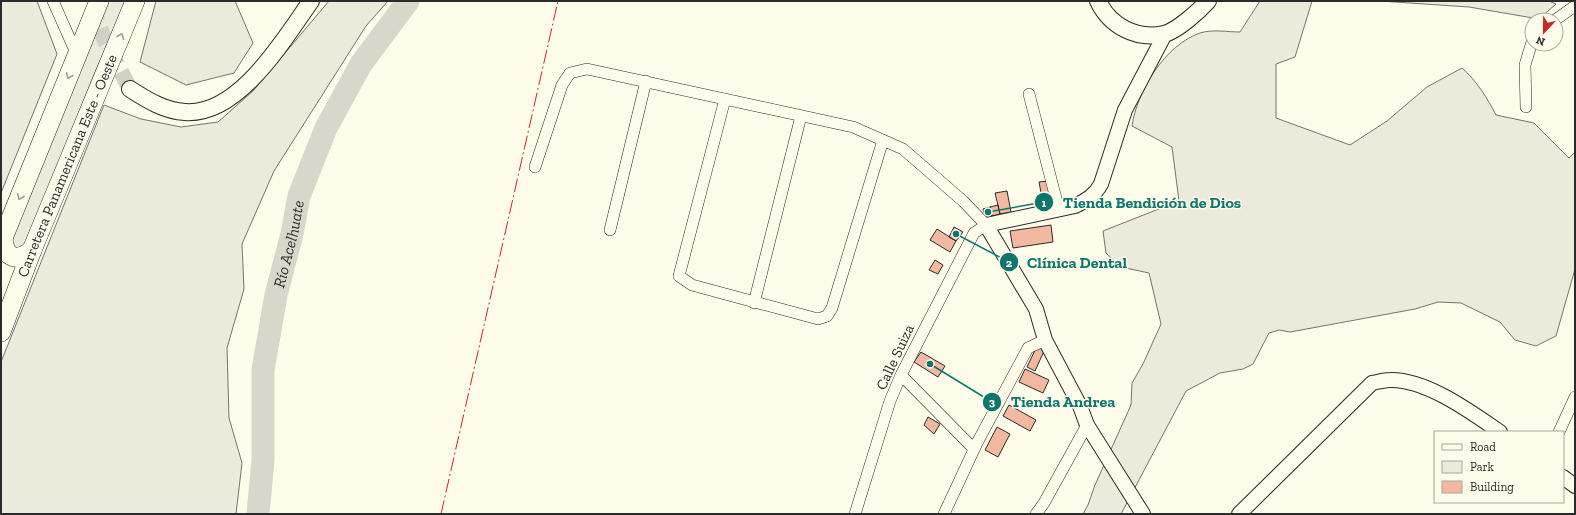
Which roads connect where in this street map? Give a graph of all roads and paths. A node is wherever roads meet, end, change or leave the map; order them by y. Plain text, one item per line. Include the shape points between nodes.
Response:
1 (53, 1) edge
2 (99, 1) edge
3 (135, 1) edge
4 (311, 1) edge
5 (1098, 1) edge
6 (1208, 1) edge
7 (1575, 6) edge
8 (1564, 14) edge
9 (1165, 34) junction
10 (1529, 52) edge
11 (77, 56) junction
12 (646, 81) junction
13 (130, 89) tunnel mouth
14 (1029, 94) dead end
15 (725, 99) junction
16 (1526, 107) dead end
17 (801, 116) junction
18 (883, 140) junction
19 (535, 167) dead end
20 (1059, 210) junction
21 (986, 225) junction
22 (610, 230) dead end
23 (2, 241) edge
24 (32, 250) junction
25 (1, 289) edge
26 (754, 303) junction
27 (10, 309) junction
28 (1, 332) edge
29 (1045, 340) junction
30 (901, 375) junction
31 (1575, 397) edge
32 (1086, 425) junction
33 (1498, 431) edge
34 (1559, 431) edge
35 (974, 449) junction
36 (1564, 478) edge
37 (1575, 486) edge
38 (855, 514) edge
39 (944, 514) edge
40 (1036, 514) edge
41 (1143, 514) edge
42 (1239, 514) edge

1 - 11 street
2 - 11 highway
24 -> 3 highway, Carretera Panamericana Este - Oeste
4 - 13 main road via 259,72 244,88 222,102 199,111 172,110 147,100
5 - 9 main road via 1108,17 1117,26 1129,32 1142,36
6 - 9 main road via 1187,20
7 - 8 street
9 - 20 street via 1125,110 1096,193 1087,201
10 - 16 street via 1525,65
11 -> 23 highway
12 - 15 street
12 - 19 street via 586,69 570,73 562,85
12 - 22 street
14 - 20 street
15 - 17 street
15 - 26 street via 679,276 692,285
17 - 18 street via 854,127
17 - 26 street
18 - 21 street via 903,149 963,201
18 - 26 street via 832,308 827,316 818,319
20 - 21 street
21 - 29 street via 1036,309
21 - 30 street, Calle Suiza via 974,233
23 - 24 highway via 7,253 12,257 26,255
24 - 27 highway, Carretera Panamericana Este - Oeste
25 - 27 highway via 8,299
27 - 28 highway, Carretera Panamericana Este - Oeste
29 - 32 street via 1080,406
29 - 35 street via 1028,348
30 - 35 street
30 - 38 street, Calle Suiza via 890,401
31 - 34 street
32 - 40 street
32 - 41 street
33 - 42 street via 1441,395 1418,384 1390,380 1372,383
35 - 39 street
36 - 37 street

